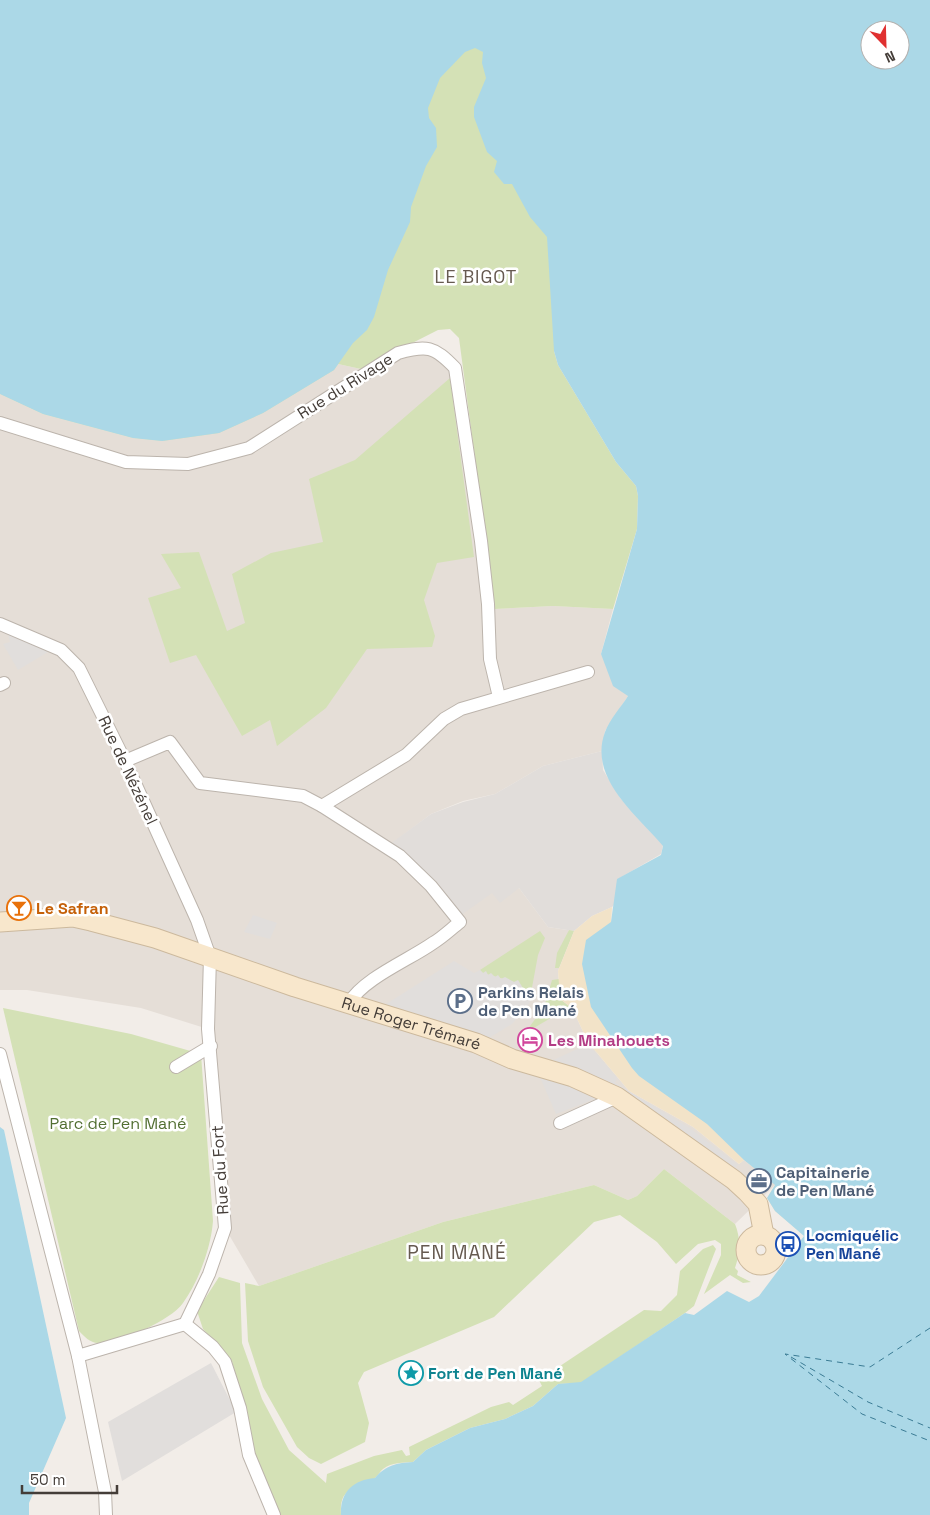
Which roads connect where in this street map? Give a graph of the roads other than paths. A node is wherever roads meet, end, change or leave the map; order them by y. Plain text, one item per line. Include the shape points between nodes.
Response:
1 (0, 423) edge
2 (0, 624) edge
3 (588, 672) dead end
4 (499, 697) junction
5 (125, 761) junction
6 (322, 806) junction
7 (0, 922) edge
8 (210, 957) junction
9 (348, 1003) junction
10 (211, 1046) junction
11 (0, 1054) edge
12 (176, 1068) dead end
13 (617, 1097) junction
14 (560, 1123) dead end
15 (764, 1235) dead end
16 (185, 1324) junction
17 (78, 1356) junction
18 (106, 1515) edge
19 (274, 1515) edge

1 - 4 street, Rue du Rivage via 126,462 188,464 248,448 398,352 421,346 440,351 455,368 481,541 490,659
2 - 5 street, Rue de Nézénel via 61,650 80,668
3 - 4 street
4 - 6 street via 461,709 444,719 406,754
5 - 6 street via 170,742 200,783 303,796
5 - 8 street, Rue de Nézénel via 197,920
6 - 9 street via 400,856 431,886 460,922 434,943 371,982
7 - 8 street, Rue Roger Trémaré via 73,917 155,938
8 - 9 street, Rue Roger Trémaré
8 - 10 street, Rue du Fort via 208,1029
9 - 13 street, Rue Roger Trémaré via 476,1043 573,1077
10 - 12 street
10 - 16 street, Rue du Fort via 225,1228 209,1274
11 - 17 street
13 - 14 street
13 - 15 street, Rue Roger Trémaré via 747,1192 758,1204
16 - 17 street
16 - 19 street via 213,1347 225,1362 240,1408 249,1455
17 - 18 street via 105,1492

